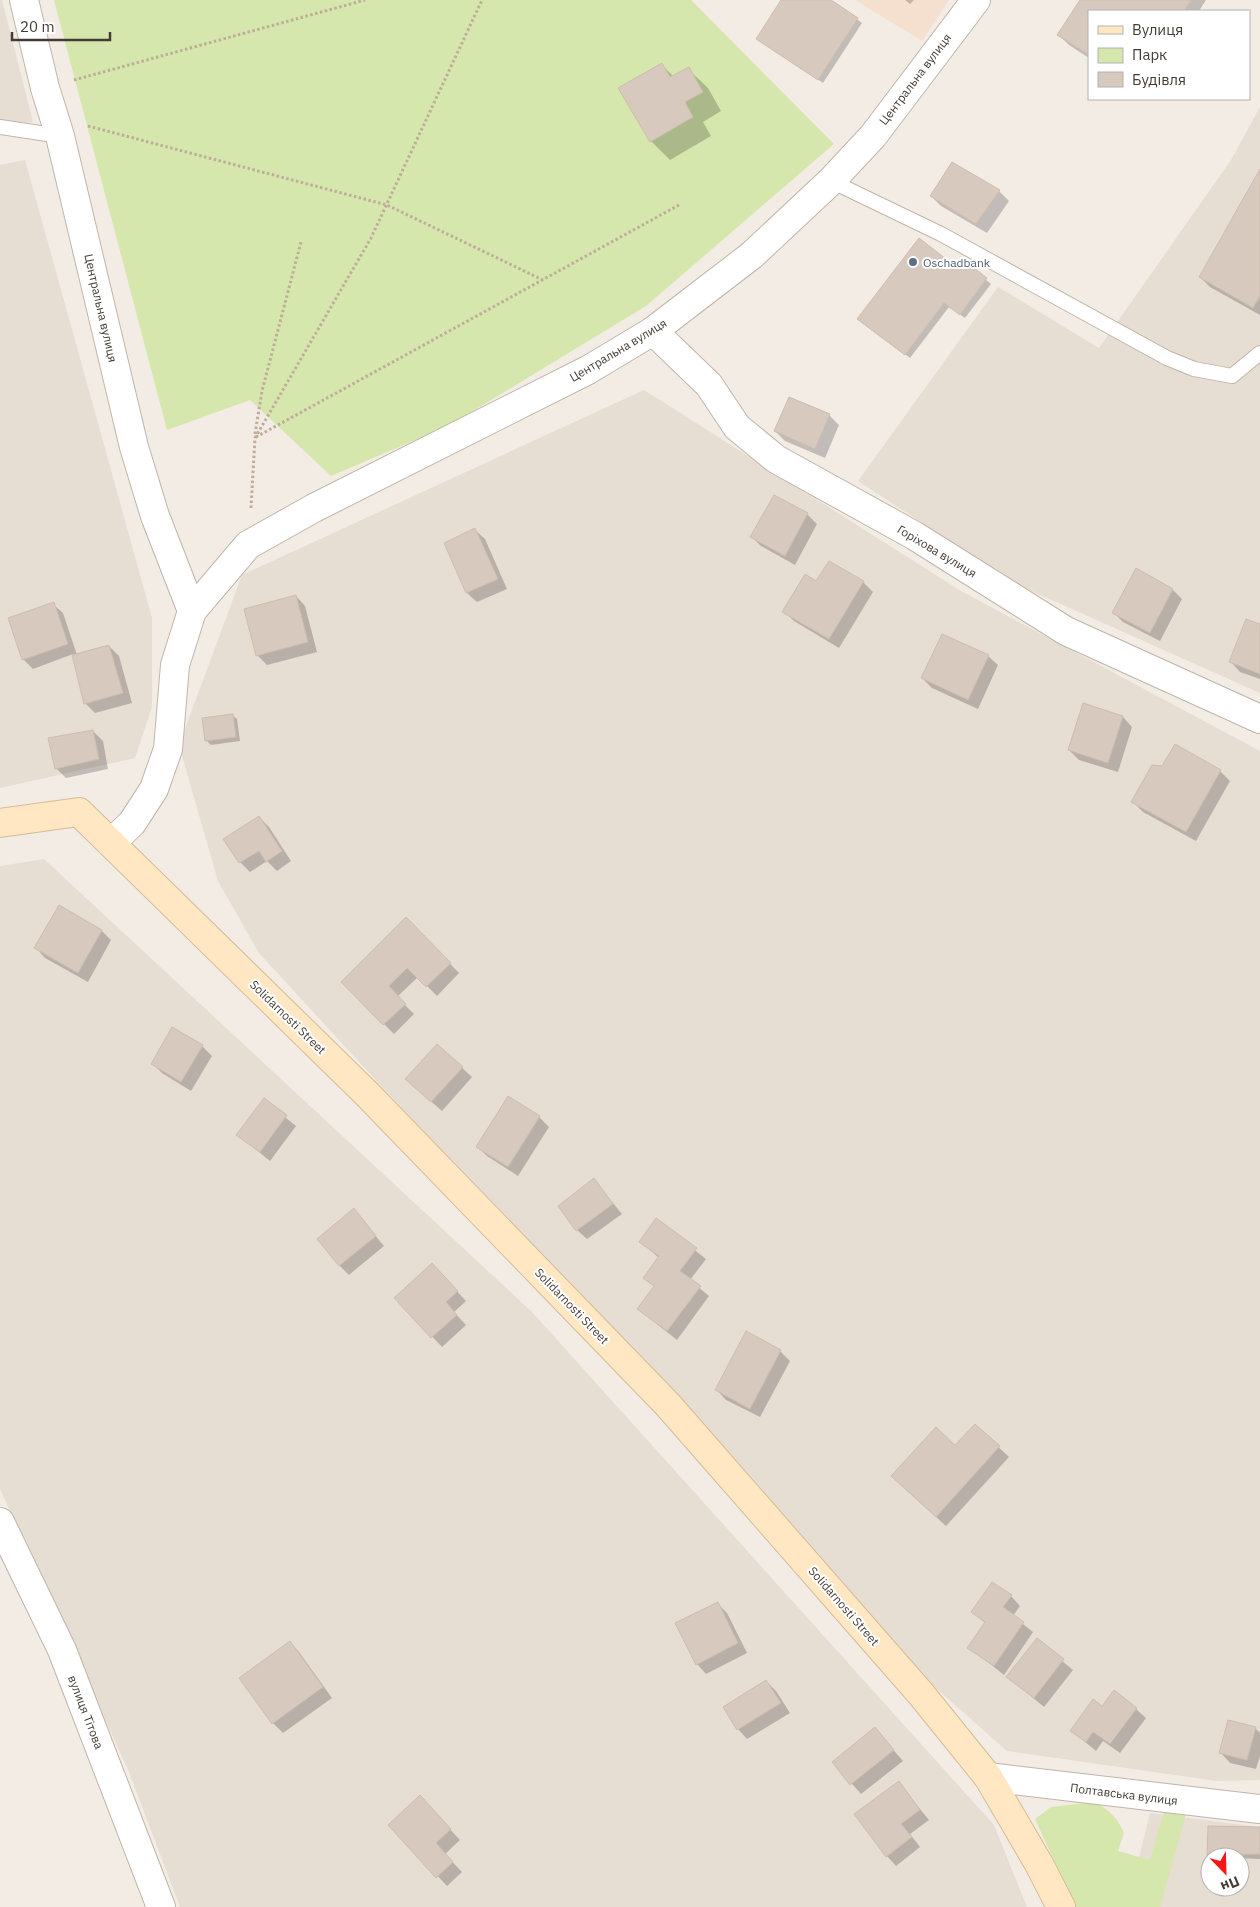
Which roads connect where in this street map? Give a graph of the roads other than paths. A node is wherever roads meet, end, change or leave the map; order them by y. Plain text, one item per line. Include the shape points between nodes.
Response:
1 (24, 0) edge
2 (976, 0) edge
3 (57, 126) junction
4 (0, 127) edge
5 (831, 181) junction
6 (653, 331) junction
7 (1260, 353) edge
8 (192, 611) junction
9 (1260, 719) edge
10 (0, 823) edge
11 (111, 843) junction
12 (0, 1522) edge
13 (988, 1777) junction
14 (1260, 1809) edge
15 (162, 1907) edge
16 (1061, 1907) edge

1 - 3 street, Центральна вулиця
2 - 5 street, Центральна вулиця via 873,136
3 - 4 lane
3 - 8 street, Центральна вулиця via 134,447 155,516
5 - 6 street, Центральна вулиця via 752,255
5 - 7 lane via 941,234 1167,358 1194,369 1232,376
6 - 8 street, Центральна вулиця via 588,370 314,508 248,545
6 - 9 street, Горіхова вулиця via 709,385 737,427 776,459 915,536 1066,631
8 - 11 street, Центральна вулиця via 175,665 168,749 154,789 132,823
10 - 11 main road, Solidarnosti Street via 79,812
11 - 13 main road, Solidarnosti Street via 367,1094 668,1405 921,1694
12 - 15 street, вулиця Тітова via 62,1650
13 - 14 street, Полтавська вулиця
13 - 16 main road, Solidarnosti Street

